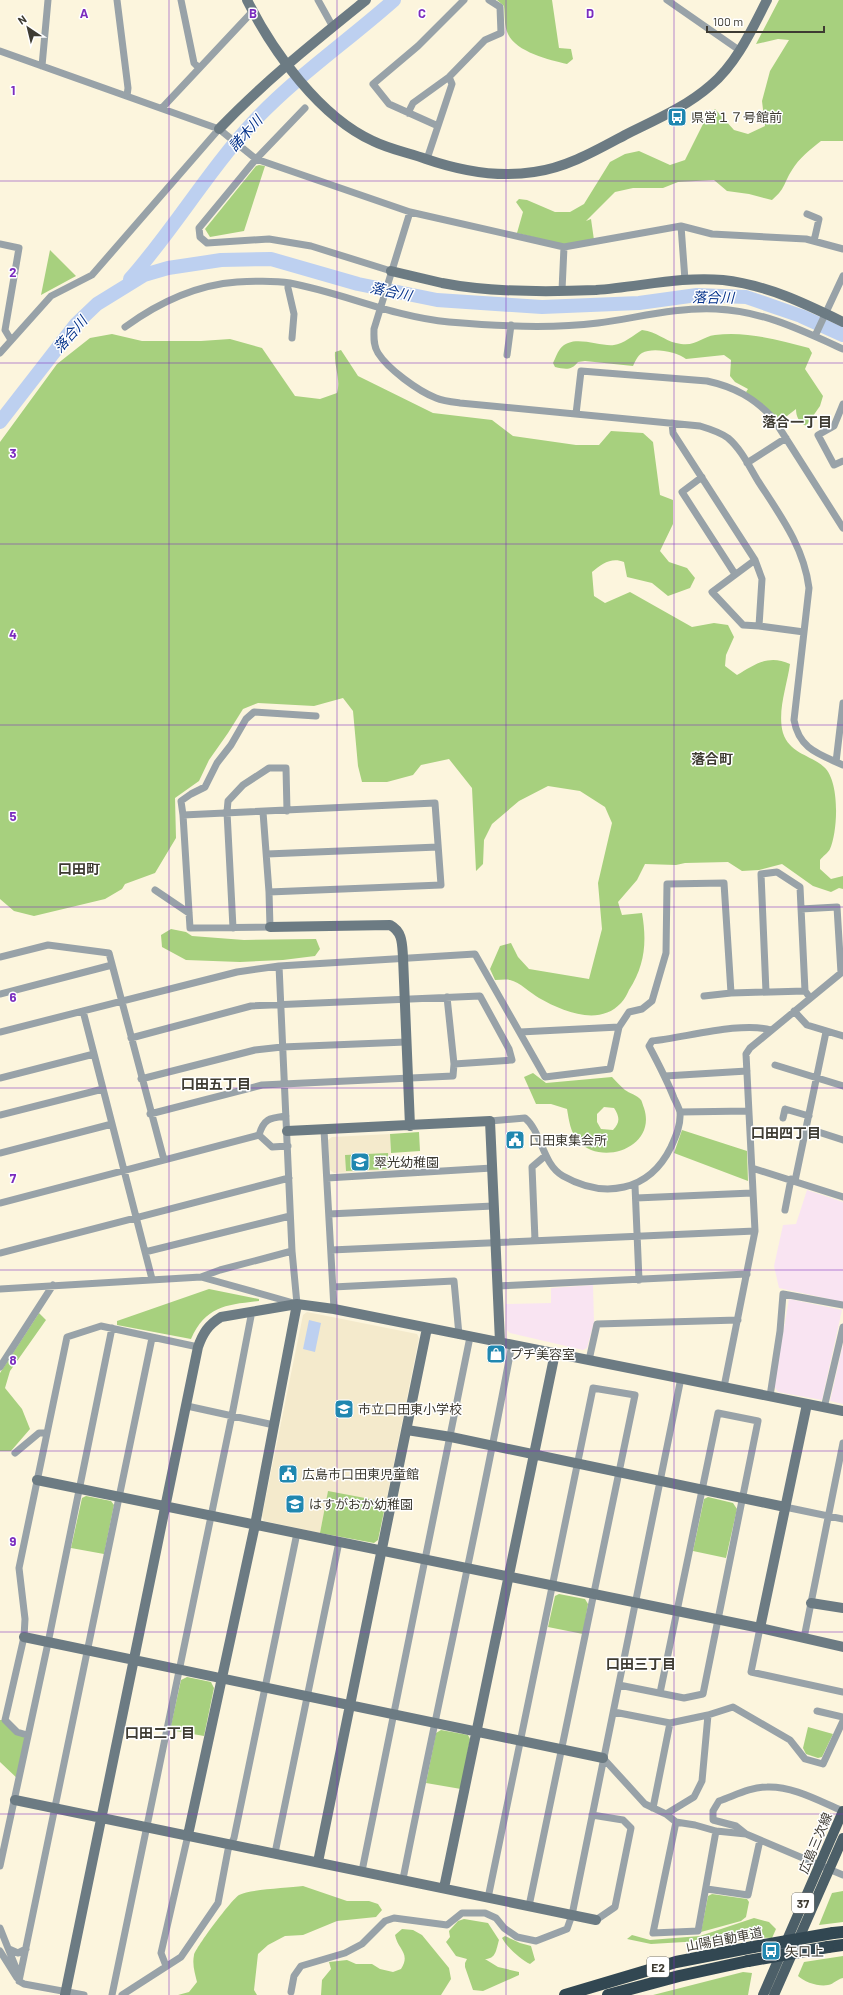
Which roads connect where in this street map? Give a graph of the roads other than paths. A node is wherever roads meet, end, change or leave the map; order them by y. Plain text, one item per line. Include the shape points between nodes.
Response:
1 (48, 0) edge
2 (117, 0) edge
3 (181, 0) edge
4 (247, 0) edge
5 (318, 0) edge
6 (366, 0) edge
7 (464, 0) edge
8 (489, 0) edge
9 (667, 0) edge
10 (768, 0) edge
11 (253, 11) junction
12 (333, 26) junction
13 (739, 50) junction
14 (0, 51) edge
15 (289, 65) junction
16 (42, 66) junction
17 (199, 68) junction
18 (449, 77) junction
19 (127, 96) junction
20 (162, 108) junction
21 (305, 108) dead end
22 (408, 113) junction
23 (438, 126) junction
24 (222, 131) junction
25 (253, 157) junction
26 (427, 159) junction
27 (410, 212) junction
28 (807, 214) dead end
29 (681, 226) junction
30 (814, 241) junction
31 (0, 244) edge
32 (564, 247) junction
33 (843, 248) edge
34 (390, 274) junction
35 (843, 276) edge
36 (685, 280) junction
37 (288, 283) junction
38 (562, 290) junction
39 (381, 307) junction
40 (825, 316) junction
41 (843, 322) edge
42 (511, 325) junction
43 (125, 327) dead end
44 (816, 334) junction
45 (292, 338) dead end
46 (11, 340) junction
47 (843, 349) edge
48 (0, 353) edge
49 (507, 355) dead end
50 (843, 404) edge
51 (576, 414) junction
52 (672, 423) junction
53 (786, 438) junction
54 (843, 461) edge
55 (747, 463) junction
56 (702, 478) junction
57 (843, 528) edge
58 (755, 560) junction
59 (735, 574) junction
60 (759, 626) junction
61 (804, 632) junction
62 (843, 702) edge
63 (842, 714) edge
64 (316, 716) dead end
65 (840, 763) edge
66 (287, 811) junction
67 (227, 812) junction
68 (263, 812) junction
69 (183, 815) junction
70 (438, 847) junction
71 (267, 854) junction
72 (155, 890) dead end
73 (269, 892) junction
74 (801, 909) junction
75 (189, 913) junction
76 (270, 927) junction
77 (233, 928) junction
78 (0, 957) edge
79 (403, 957) junction
80 (112, 965) junction
81 (279, 966) junction
82 (805, 991) junction
83 (766, 992) junction
84 (0, 994) edge
85 (731, 994) junction
86 (704, 996) dead end
87 (447, 998) junction
88 (404, 999) junction
89 (810, 999) junction
90 (121, 1001) junction
91 (281, 1004) junction
92 (83, 1011) junction
93 (794, 1011) junction
94 (619, 1027) junction
95 (771, 1030) junction
96 (0, 1032) edge
97 (520, 1032) junction
98 (826, 1032) junction
99 (843, 1036) edge
100 (131, 1038) junction
101 (406, 1042) junction
102 (282, 1047) junction
103 (94, 1054) junction
104 (454, 1064) junction
105 (774, 1065) dead end
106 (747, 1071) junction
107 (665, 1076) junction
108 (0, 1078) edge
109 (408, 1078) junction
110 (816, 1078) junction
111 (142, 1079) junction
112 (284, 1084) junction
113 (843, 1086) edge
114 (103, 1088) junction
115 (748, 1111) junction
116 (680, 1112) junction
117 (150, 1114) junction
118 (0, 1115) edge
119 (286, 1116) junction
120 (809, 1116) junction
121 (783, 1118) dead end
122 (490, 1121) junction
123 (112, 1124) junction
124 (410, 1126) junction
125 (806, 1128) junction
126 (324, 1130) junction
127 (287, 1131) junction
128 (259, 1135) junction
129 (843, 1140) edge
130 (288, 1146) junction
131 (0, 1153) edge
132 (545, 1156) junction
133 (164, 1160) junction
134 (492, 1168) junction
135 (752, 1168) junction
136 (124, 1171) junction
137 (289, 1178) junction
138 (327, 1178) junction
139 (793, 1180) junction
140 (635, 1186) junction
141 (752, 1193) junction
142 (843, 1197) edge
143 (636, 1198) junction
144 (0, 1203) edge
145 (493, 1206) junction
146 (785, 1210) dead end
147 (330, 1214) junction
148 (290, 1216) junction
149 (136, 1218) junction
150 (755, 1231) junction
151 (637, 1236) junction
152 (535, 1240) junction
153 (495, 1242) junction
154 (331, 1250) junction
155 (292, 1251) junction
156 (145, 1252) junction
157 (0, 1253) edge
158 (747, 1274) junction
159 (201, 1278) junction
160 (152, 1279) junction
161 (639, 1280) junction
162 (52, 1285) junction
163 (497, 1286) junction
164 (333, 1287) junction
165 (0, 1289) edge
166 (297, 1304) junction
167 (843, 1306) edge
168 (334, 1309) junction
169 (252, 1311) junction
170 (738, 1320) junction
171 (843, 1327) edge
172 (112, 1328) junction
173 (427, 1328) junction
174 (459, 1335) junction
175 (470, 1337) junction
176 (152, 1338) junction
177 (500, 1342) junction
178 (512, 1344) junction
179 (198, 1347) junction
180 (555, 1353) junction
181 (589, 1360) junction
182 (0, 1367) edge
183 (681, 1378) junction
184 (724, 1387) junction
185 (770, 1396) junction
186 (807, 1404) junction
187 (186, 1406) junction
188 (824, 1408) junction
189 (843, 1411) edge
190 (232, 1414) junction
191 (274, 1425) junction
192 (407, 1430) junction
193 (47, 1433) junction
194 (451, 1437) junction
195 (843, 1443) edge
196 (493, 1447) junction
197 (15, 1453) dead end
198 (535, 1456) junction
199 (577, 1464) junction
200 (619, 1472) junction
201 (37, 1480) junction
202 (660, 1481) junction
203 (80, 1488) junction
204 (701, 1490) junction
205 (120, 1497) junction
206 (743, 1498) junction
207 (165, 1506) junction
208 (785, 1507) junction
209 (211, 1515) junction
210 (828, 1516) junction
211 (843, 1520) edge
212 (255, 1524) junction
213 (297, 1533) junction
214 (339, 1542) junction
215 (382, 1551) junction
216 (426, 1560) junction
217 (466, 1568) junction
218 (509, 1577) junction
219 (553, 1586) junction
220 (594, 1594) junction
221 (635, 1603) junction
222 (811, 1603) junction
223 (843, 1608) edge
224 (677, 1611) junction
225 (718, 1620) junction
226 (760, 1628) junction
227 (24, 1637) junction
228 (804, 1638) junction
229 (48, 1643) junction
230 (843, 1648) edge
231 (88, 1651) junction
232 (133, 1660) junction
233 (179, 1670) junction
234 (222, 1679) junction
235 (619, 1685) junction
236 (266, 1688) junction
237 (843, 1692) edge
238 (660, 1693) junction
239 (308, 1696) junction
240 (350, 1705) junction
241 (817, 1711) dead end
242 (614, 1712) junction
243 (393, 1714) junction
244 (708, 1715) junction
245 (843, 1717) edge
246 (843, 1721) edge
247 (434, 1723) junction
248 (670, 1723) junction
249 (477, 1732) junction
250 (27, 1735) junction
251 (520, 1741) junction
252 (562, 1749) junction
253 (603, 1758) junction
254 (15, 1800) junction
255 (55, 1808) junction
256 (653, 1808) junction
257 (843, 1811) edge
258 (666, 1814) junction
259 (592, 1815) junction
260 (101, 1817) junction
261 (676, 1822) junction
262 (146, 1826) junction
263 (716, 1831) junction
264 (746, 1834) junction
265 (188, 1835) junction
266 (843, 1838) edge
267 (760, 1840) junction
268 (231, 1844) junction
269 (275, 1853) junction
270 (318, 1862) junction
271 (0, 1866) edge
272 (825, 1866) junction
273 (362, 1871) junction
274 (843, 1875) edge
275 (403, 1879) junction
276 (444, 1888) junction
277 (707, 1889) junction
278 (488, 1898) junction
279 (529, 1906) junction
280 (572, 1915) junction
281 (596, 1920) joint
282 (0, 1928) edge
283 (838, 1932) edge
284 (843, 1945) edge
285 (9, 1949) junction
286 (26, 1949) junction
287 (0, 1951) edge
288 (166, 1966) junction
289 (19, 1981) junction
290 (291, 1992) dead end
291 (65, 1994) edge
292 (84, 1995) edge
293 (112, 1995) edge
294 (122, 1995) edge
295 (565, 1995) edge
296 (608, 1995) edge
297 (763, 1995) edge
298 (774, 1995) edge

1 - 16 street
2 - 19 street
3 - 17 street via 194,63
4 - 11 street
5 - 12 street
6 - 12 street
7 - 22 street via 418,46 372,84 389,104
8 - 18 street via 500,7 501,33 485,40
9 - 13 street
10 - 13 street
11 - 15 street
11 - 17 street
12 - 15 street
13 - 26 street via 712,84 687,104 565,164 534,172 505,174 450,167
14 - 16 street
15 - 24 street via 251,96
15 - 26 street via 324,109 355,132 374,142
16 - 19 street
17 - 20 street
18 - 22 street via 413,103
18 - 23 street via 452,84
19 - 20 street
20 - 24 street
21 - 25 street
22 - 23 street
23 - 26 street
24 - 25 street
24 - 46 street via 92,275 51,296
25 - 27 street
25 - 34 street via 199,228 200,237 207,243 269,239 311,246
27 - 32 street
27 - 34 street
28 - 30 street via 819,219
29 - 30 street via 712,234
29 - 32 street
29 - 36 street
30 - 33 street
31 - 46 street via 20,248 5,330
32 - 38 street
34 - 38 street via 477,288
34 - 39 street
35 - 40 street
36 - 38 street via 596,290
36 - 40 street via 723,280 760,287 788,296
37 - 39 street
37 - 43 street via 235,282 197,289 166,301
37 - 45 street via 294,314
39 - 42 street via 446,322
39 - 51 street via 374,329 377,352 422,393 460,403
40 - 41 street
40 - 44 street
42 - 44 street via 596,323 715,309 744,312
42 - 49 street
44 - 47 street
46 - 48 street
50 - 54 street via 834,426 818,435 834,465
51 - 52 street
51 - 53 street via 581,371 707,381 723,384 744,393 773,418
52 - 55 street via 700,426 715,431 728,438
52 - 56 street via 673,433
53 - 55 street
53 - 57 street
55 - 61 street via 791,533 807,571 809,588
56 - 58 street
56 - 59 street via 682,492
58 - 59 street
58 - 60 street via 762,579
59 - 60 street via 712,592 743,625
60 - 61 street
61 - 65 street via 794,720 796,730 801,741 812,751
62 - 63 street
63 - 65 street
64 - 69 street via 254,712 246,719 231,745 216,763 205,787 181,801
66 - 67 street via 286,768 269,768 243,785 228,801
66 - 68 street
66 - 70 street via 434,803
67 - 68 street
67 - 69 street
67 - 77 street
68 - 71 street
69 - 75 street
70 - 71 street
70 - 73 street via 441,885
71 - 73 street
72 - 75 street
73 - 76 street
74 - 82 street
74 - 83 street via 800,887 777,872 761,874
74 - 89 street via 837,907 840,973
75 - 77 street via 190,928
76 - 77 street
76 - 79 street via 390,924 398,929 401,935
78 - 80 street via 48,945 109,953
79 - 81 street
79 - 88 street
79 - 97 street via 475,954
80 - 84 street
80 - 90 street
81 - 90 street via 237,972
81 - 91 street
82 - 83 street
82 - 89 street
83 - 85 street
85 - 86 street
85 - 94 street via 724,883 667,884 666,953 652,1001 642,1009 629,1012
87 - 88 street
87 - 104 street
87 - 104 street via 480,996 509,1049 512,1060
88 - 91 street
88 - 101 street
89 - 93 street
90 - 92 street
90 - 100 street
91 - 100 street via 251,1006
91 - 102 street
92 - 96 street
92 - 103 street
93 - 95 street
93 - 98 street via 807,1025
94 - 97 street
94 - 97 street via 610,1069 545,1077
95 - 106 street via 746,1054
95 - 107 street via 762,1028 709,1031 676,1039 652,1041 649,1046
98 - 99 street
98 - 110 street
100 - 111 street
101 - 102 street
101 - 109 street
102 - 111 street via 255,1050
102 - 112 street
103 - 108 street
103 - 114 street
104 - 109 street via 453,1076
105 - 110 street
106 - 107 street
106 - 115 street
107 - 116 street
109 - 112 street
109 - 124 street
110 - 113 street
110 - 120 street
111 - 117 street
112 - 117 street via 262,1084
112 - 119 street
114 - 118 street
114 - 123 street
115 - 116 street
115 - 135 street
116 - 140 street via 678,1133 666,1157 650,1175
117 - 133 street
119 - 127 street
119 - 128 street via 272,1118 262,1124
120 - 121 street via 785,1109
120 - 125 street
122 - 124 street
122 - 132 street via 525,1118 531,1123
122 - 134 street
123 - 131 street
123 - 136 street
124 - 126 street
125 - 129 street
125 - 139 street
126 - 127 street
126 - 138 street
127 - 130 street
128 - 130 street via 272,1147
128 - 133 street
130 - 137 street
132 - 140 street via 561,1175 585,1186 610,1190
132 - 152 street via 532,1167
133 - 136 street
134 - 138 street
134 - 145 street
135 - 139 street
135 - 141 street
136 - 144 street
136 - 149 street
137 - 148 street
137 - 149 street
138 - 147 street
139 - 142 street
139 - 146 street
140 - 143 street
141 - 143 street
141 - 150 street
143 - 151 street
145 - 147 street
145 - 153 street
147 - 154 street
148 - 155 street
148 - 156 street
149 - 156 street
149 - 157 street
150 - 151 street
150 - 158 street
151 - 152 street
151 - 161 street
152 - 153 street
153 - 154 street
153 - 163 street
154 - 164 street
155 - 159 street via 220,1270
155 - 166 street
156 - 160 street
158 - 161 street
158 - 170 street
159 - 160 street
159 - 166 street
160 - 162 street
161 - 163 street
162 - 165 street
162 - 182 street
163 - 177 street
164 - 168 street
164 - 174 street via 454,1281
166 - 168 street
166 - 169 street
166 - 191 street
167 - 185 street via 783,1294
168 - 173 street
169 - 179 street via 221,1317 211,1323 203,1333
169 - 190 street
170 - 181 street via 597,1324
170 - 184 street
171 - 188 street
172 - 176 street
172 - 193 street via 100,1326 67,1337
172 - 203 street
173 - 174 street
173 - 192 street
174 - 175 street
175 - 177 street
175 - 194 street
176 - 179 street
176 - 205 street
177 - 178 street
178 - 180 street
178 - 196 street
179 - 187 street
180 - 181 street
180 - 198 street
181 - 183 street
183 - 184 street
183 - 202 street
184 - 185 street
185 - 186 street
186 - 188 street
186 - 208 street
187 - 190 street
187 - 207 street
188 - 189 street
190 - 191 street
190 - 209 street
191 - 212 street
192 - 194 street
192 - 215 street
193 - 197 street via 39,1433
193 - 201 street
194 - 196 street
194 - 216 street
195 - 210 street
196 - 198 street
196 - 217 street
198 - 199 street
198 - 218 street
199 - 200 street
199 - 200 street via 593,1388 635,1395
199 - 219 street
200 - 202 street
200 - 220 street
201 - 203 street
201 - 227 street via 19,1568 25,1619
202 - 204 street
202 - 221 street
203 - 205 street
203 - 229 street
204 - 206 street
204 - 206 street via 718,1413 758,1421
204 - 224 street
205 - 207 street
205 - 231 street
206 - 208 street
206 - 225 street
207 - 209 street
207 - 232 street
208 - 210 street
208 - 226 street
209 - 212 street
209 - 233 street
210 - 211 street
210 - 222 street
212 - 213 street
212 - 234 street
213 - 214 street
213 - 236 street
214 - 215 street
214 - 239 street
215 - 216 street
215 - 240 street
216 - 217 street
216 - 243 street
217 - 218 street
217 - 247 street
218 - 219 street
218 - 249 street
219 - 220 street
219 - 251 street
220 - 221 street
220 - 252 street
221 - 224 street
221 - 235 street
222 - 223 street
222 - 228 street
224 - 225 street
224 - 238 street
225 - 226 street
225 - 238 street via 703,1694 684,1698
226 - 228 street
226 - 237 street via 751,1672
227 - 229 street
227 - 250 street via 5,1720 17,1732
228 - 230 street
229 - 231 street
229 - 250 street
231 - 232 street
231 - 255 street
232 - 233 street
232 - 260 street
233 - 234 street
233 - 262 street
234 - 236 street
234 - 265 street
235 - 238 street
235 - 242 street
236 - 239 street
236 - 268 street
239 - 240 street
239 - 269 street
240 - 243 street
240 - 270 street
241 - 245 street
242 - 248 street
242 - 253 street
243 - 247 street
243 - 273 street
244 - 246 street via 733,1707 790,1740 805,1759 823,1764
244 - 248 street
244 - 258 street via 702,1781 694,1797
247 - 249 street
247 - 275 street
248 - 256 street
249 - 251 street
249 - 276 street
250 - 254 street
251 - 252 street
251 - 278 street
252 - 253 street
252 - 279 street
253 - 256 street via 645,1804
253 - 259 street
254 - 255 street
254 - 271 street
255 - 260 street
255 - 286 street
256 - 258 street
257 - 264 street via 788,1788 766,1787 749,1790 719,1801 713,1812 713,1820 736,1826
257 - 272 main road, 広島三次線 / 37
258 - 261 street
259 - 280 street
259 - 281 street via 623,1820 631,1828 615,1907
260 - 262 street
260 - 291 street
261 - 263 street
261 - 277 street via 653,1933 698,1931
262 - 265 street
262 - 293 street
263 - 264 street
263 - 277 street
264 - 267 street
265 - 268 street
265 - 288 street via 161,1953
266 - 272 main road, 広島三次線 / 37
267 - 272 street
267 - 277 street via 748,1895
268 - 269 street
268 - 288 street via 218,1903 181,1957
269 - 270 street
270 - 273 street
272 - 274 street
272 - 297 main road, 広島三次線 / 37
272 - 298 main road, 広島三次線 / 37
273 - 275 street
275 - 276 street
276 - 278 street
278 - 279 street
279 - 280 street
280 - 281 street
280 - 290 street via 567,1929 536,1941 517,1937 504,1928 496,1918 485,1912 462,1913 447,1924 394,1918 385,1921 362,1944 345,1953 301,1966 294,1976
282 - 285 street
283 - 295 highway, 山陽自動車道 / E2, bridge via 676,1962
284 - 296 highway, 山陽自動車道 / E2, bridge via 748,1961
285 - 286 street via 18,1953
285 - 289 street
286 - 289 street
287 - 289 street
288 - 294 street
289 - 291 street
291 - 292 street

